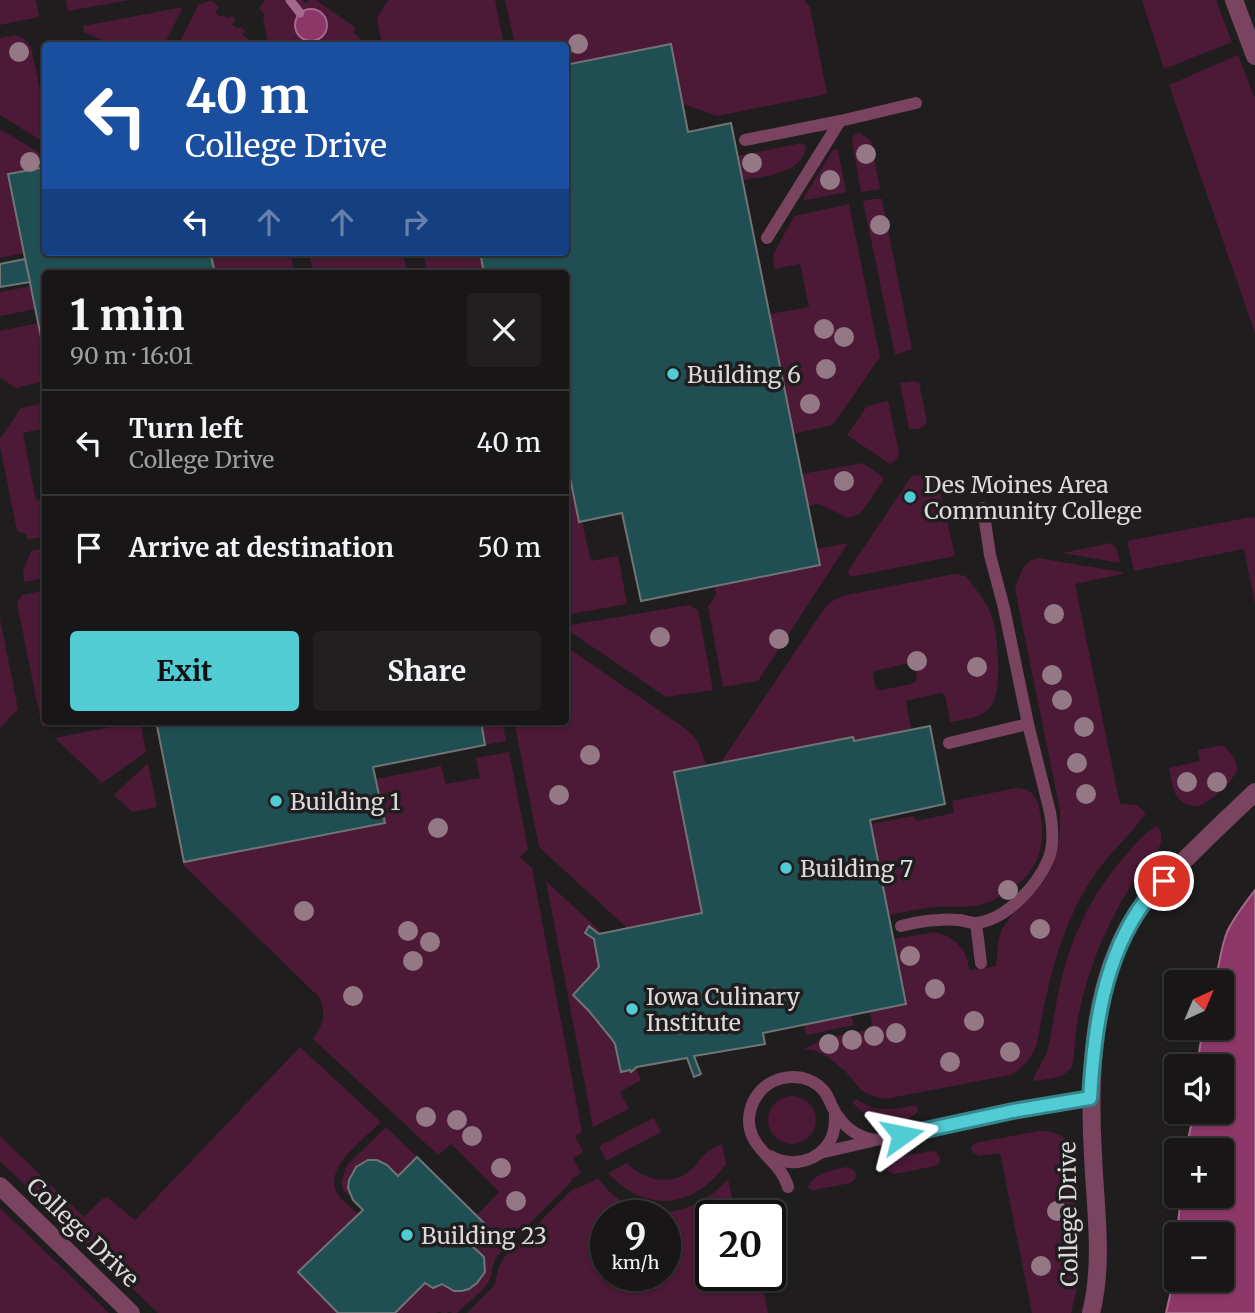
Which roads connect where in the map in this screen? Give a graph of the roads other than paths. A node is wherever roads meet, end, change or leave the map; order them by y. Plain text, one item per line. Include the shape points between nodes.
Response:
1 (1234, 0) edge
2 (1255, 56) edge
3 (916, 103) dead end
4 (839, 121) junction
5 (745, 140) dead end
6 (767, 239) dead end
7 (983, 508) dead end
8 (1028, 724) junction
9 (949, 743) dead end
10 (1255, 792) edge
11 (976, 923) junction
12 (901, 926) dead end
13 (981, 963) dead end
14 (1090, 1098) junction
15 (835, 1113) junction
16 (876, 1140) junction
17 (820, 1153) junction
18 (766, 1154) junction
19 (808, 1160) junction
20 (0, 1186) edge
21 (131, 1313) edge
22 (1091, 1313) edge

1 - 2 street
3 - 4 lane
4 - 5 lane
4 - 6 lane
7 - 8 lane
8 - 9 lane
8 - 11 lane via 1052,826 1051,850 1015,904
10 - 14 street, College Drive via 1146,900 1129,926 1099,1008
11 - 12 lane via 935,919
11 - 13 lane
14 - 16 lane
14 - 22 street, College Drive via 1098,1263
15 - 16 lane via 858,1135
15 - 17 lane via 830,1142
15 - 18 lane via 822,1088 810,1080 783,1077 770,1082 752,1103 749,1116 756,1143
16 - 17 lane
17 - 19 lane
18 - 19 lane via 778,1161
18 - 19 lane via 788,1187 795,1171
20 - 21 street, College Drive

